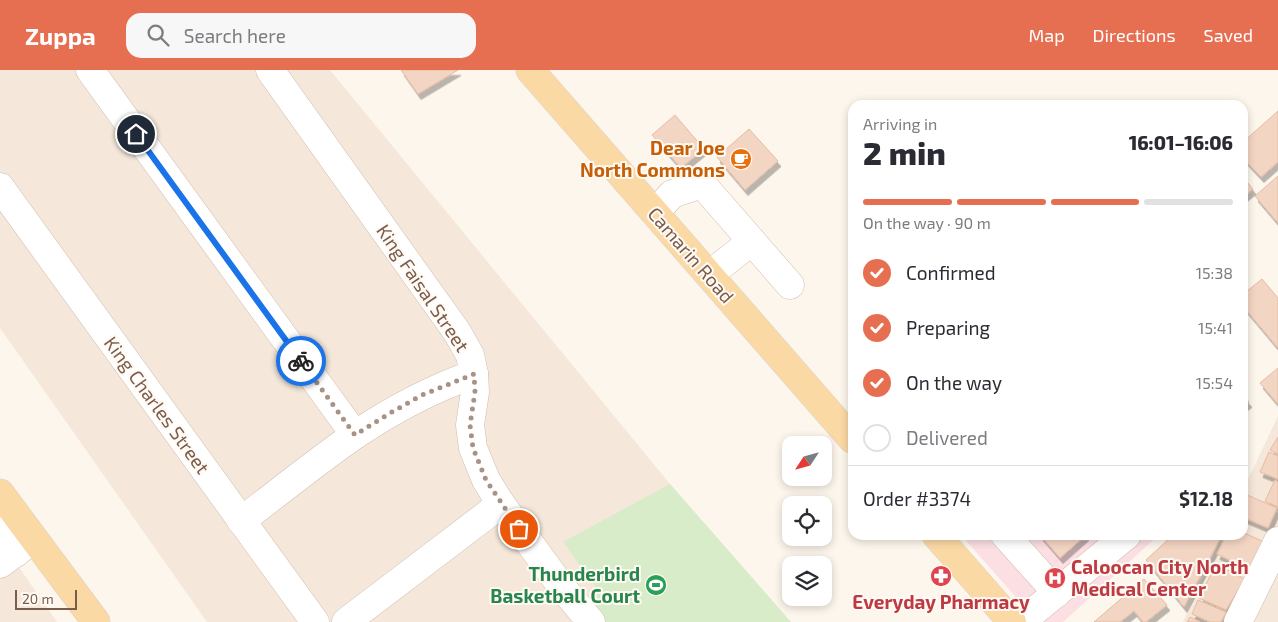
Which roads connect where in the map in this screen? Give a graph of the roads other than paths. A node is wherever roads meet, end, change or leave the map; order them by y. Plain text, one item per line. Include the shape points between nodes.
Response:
1 (90, 70) edge
2 (270, 70) edge
3 (530, 70) edge
4 (0, 187) edge
5 (654, 213) junction
6 (752, 242) junction
7 (709, 274) junction
8 (790, 285) dead end
9 (474, 374) junction
10 (848, 434) edge
11 (355, 435) junction
12 (2, 498) edge
13 (501, 504) junction
14 (241, 521) junction
15 (940, 540) edge
16 (1009, 540) edge
17 (1121, 540) edge
18 (1278, 541) edge
19 (12, 547) edge
20 (1057, 593) junction
21 (92, 621) edge
22 (315, 622) edge
23 (346, 622) edge
24 (591, 622) edge
25 (1012, 622) edge
26 (1021, 622) edge
27 (1238, 622) edge

1 - 11 street
2 - 9 street, King Faisal Street via 457,332 470,355
3 - 5 main road, Camarin Road
4 - 14 street, King Charles Street
5 - 6 street via 672,194 702,184
5 - 7 main road, Camarin Road
6 - 7 street
6 - 8 street
7 - 10 main road, Camarin Road
9 - 11 street via 422,395
9 - 13 street, King Faisal Street via 470,425 473,448 486,480
11 - 14 street
12 - 19 main road
13 - 23 street
13 - 24 street, King Faisal Street
14 - 22 street, King Charles Street
15 - 25 main road
16 - 20 street
17 - 20 street
18 - 27 street
19 - 21 main road
20 - 26 street

